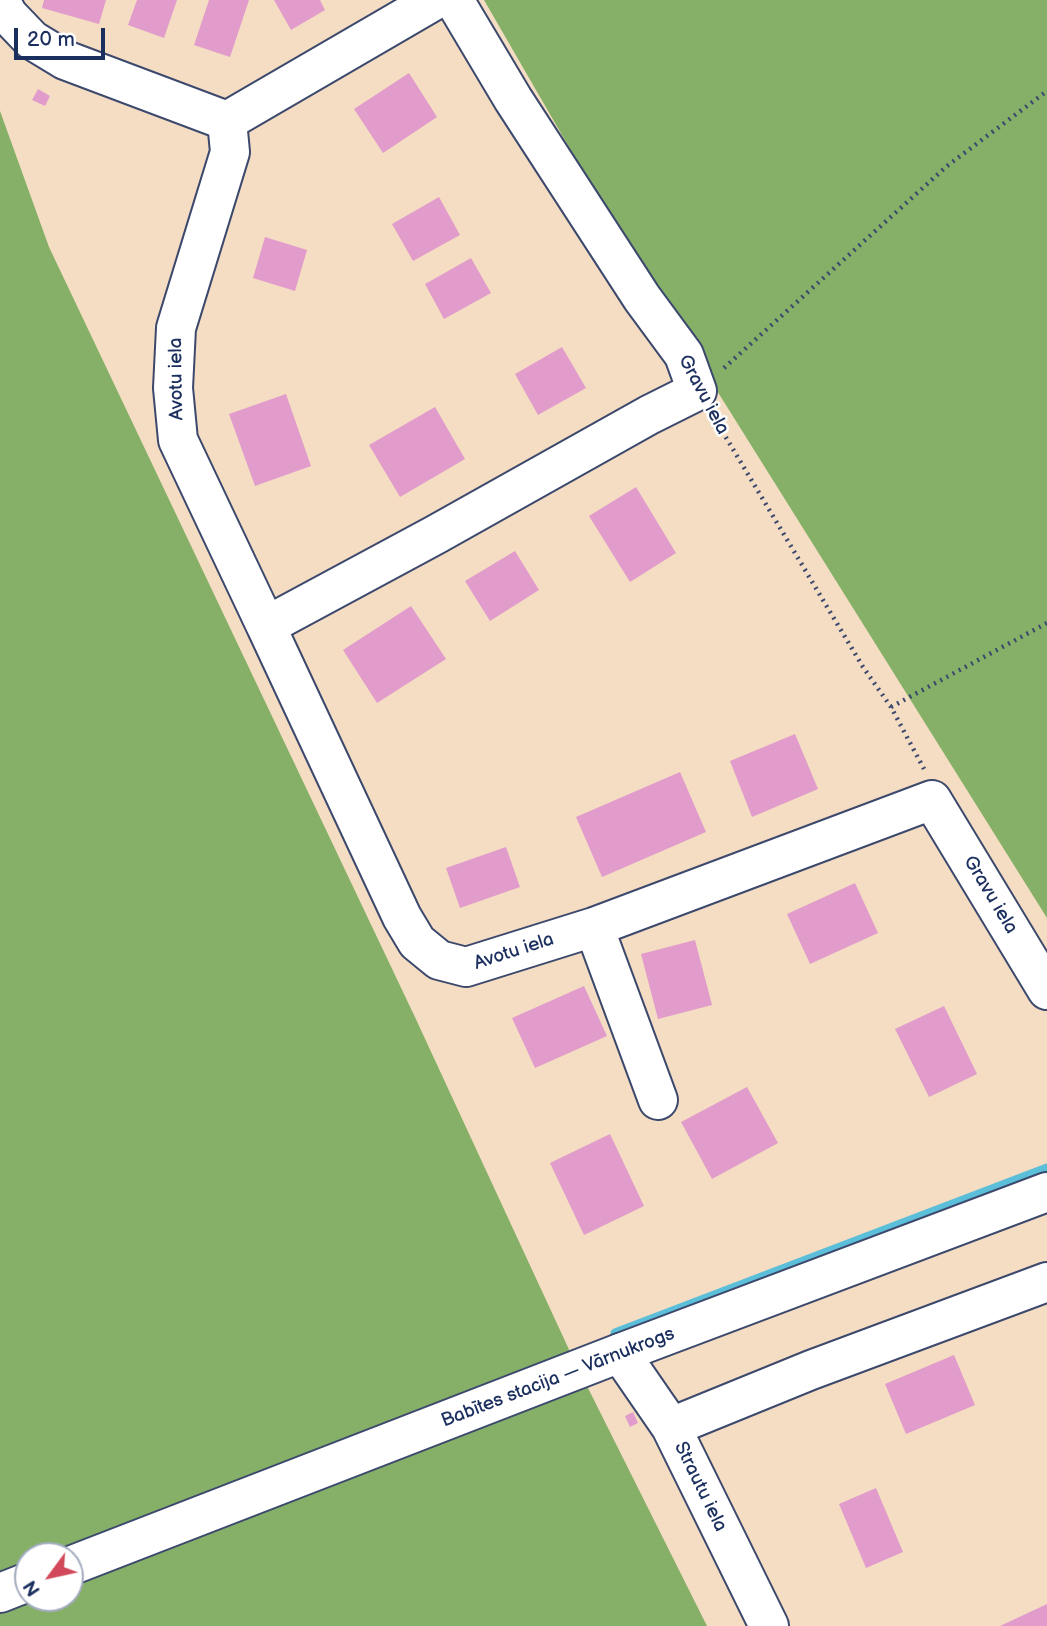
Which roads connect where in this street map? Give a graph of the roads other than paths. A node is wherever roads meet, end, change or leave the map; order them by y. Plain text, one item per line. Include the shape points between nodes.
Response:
1 (0, 0) edge
2 (435, 0) edge
3 (454, 0) edge
4 (227, 121) junction
5 (266, 626) junction
6 (919, 806) joint
7 (594, 926) junction
8 (1047, 990) edge
9 (658, 1100) dead end
10 (1047, 1192) edge
11 (1047, 1282) edge
12 (621, 1353) junction
13 (671, 1427) junction
14 (84, 1561) edge
15 (768, 1626) edge

1 - 4 street via 32,40 65,60
2 - 4 street
3 - 5 street, Gravu iela via 513,99 684,355 697,391
4 - 5 street, Avotu iela via 230,152 176,328 173,388 178,440
5 - 7 street, Avotu iela via 417,942 439,960 466,967
6 - 7 street, Avotu iela
6 - 8 street, Gravu iela
7 - 9 street
10 - 12 street, Babītes stacija — Vārnukrogs
11 - 13 street
12 - 13 street, Strautu iela
12 - 14 street, Babītes stacija — Vārnukrogs
13 - 15 street, Strautu iela

